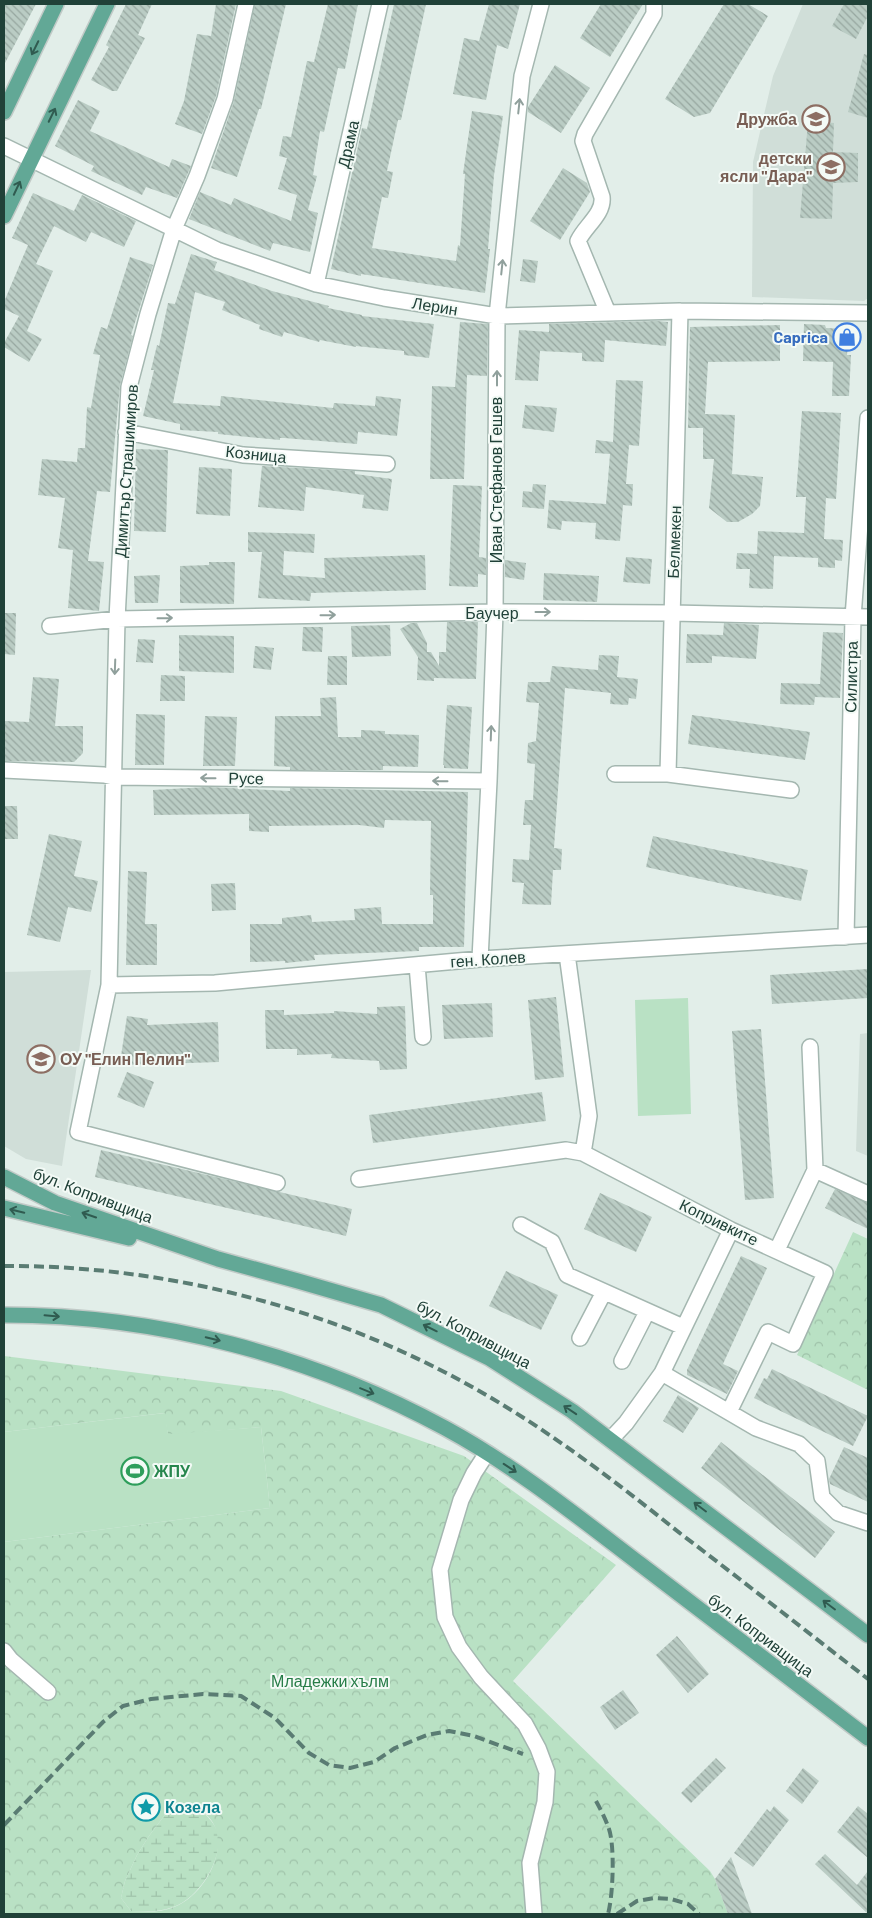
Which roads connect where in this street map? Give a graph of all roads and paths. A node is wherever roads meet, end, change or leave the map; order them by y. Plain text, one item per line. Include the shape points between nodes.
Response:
1 (56, 4) edge
2 (107, 4) edge
3 (246, 4) edge
4 (380, 4) edge
5 (541, 4) edge
6 (654, 4) edge
7 (4, 112) edge
8 (4, 146) edge
9 (30, 159) junction
10 (4, 216) edge
11 (174, 229) junction
12 (316, 284) junction
13 (680, 311) junction
14 (608, 313) junction
15 (868, 313) edge
16 (498, 316) junction
17 (868, 418) edge
18 (126, 432) junction
19 (387, 464) dead end
20 (495, 612) junction
21 (672, 613) junction
22 (853, 617) junction
23 (868, 617) edge
24 (117, 619) junction
25 (50, 626) dead end
26 (4, 770) edge
27 (615, 774) dead end
28 (668, 774) junction
29 (113, 777) junction
30 (489, 781) junction
31 (791, 790) dead end
32 (868, 935) edge
33 (846, 937) junction
34 (567, 954) junction
35 (480, 959) junction
36 (417, 965) junction
37 (109, 985) junction
38 (423, 1037) dead end
39 (810, 1047) dead end
40 (583, 1153) junction
41 (815, 1170) junction
42 (4, 1177) edge
43 (359, 1179) dead end
44 (276, 1183) dead end
45 (868, 1194) edge
46 (4, 1208) edge
47 (521, 1225) dead end
48 (731, 1230) junction
49 (777, 1250) junction
50 (218, 1259) junction
51 (604, 1292) junction
52 (648, 1312) junction
53 (4, 1315) edge
54 (683, 1327) junction
55 (580, 1338) dead end
56 (622, 1361) dead end
57 (662, 1373) junction
58 (728, 1412) junction
59 (611, 1439) junction
60 (487, 1453) junction
61 (868, 1523) edge
62 (868, 1635) edge
63 (4, 1651) edge
64 (48, 1692) dead end
65 (868, 1738) edge
66 (534, 1914) edge

1 -> 7 main road
9 -> 2 main road
3 - 11 street, Димитър Страшимиров via 225,99
4 - 12 street, Драма
16 -> 5 street, Иван Стефанов Гешев via 522,76
6 - 14 street via 654,14 584,134 583,141 602,204 578,241
8 - 9 street, Лерин
10 -> 9 main road
9 - 11 street, Лерин
11 - 12 street, Лерин via 217,250
11 - 18 street, Димитър Страшимиров via 129,387
12 - 16 street, Лерин
13 - 14 street, Лерин
13 - 15 street, Лерин
13 - 21 street, Белмекен
14 - 16 street, Лерин
20 -> 16 street, Иван Стефанов Гешев
17 - 22 street, Силистра
18 - 19 street, Козница via 243,455
18 - 24 street, Димитър Страшимиров
20 -> 21 street, Баучер
24 -> 20 street, Баучер
30 -> 20 street, Иван Стефанов Гешев
21 - 22 street, Баучер
21 - 28 street, Белмекен
22 - 23 street, Баучер
22 - 33 street, Силистра
24 - 25 street, Баучер
24 -> 29 street, Димитър Страшимиров
26 - 29 street, Русе
27 - 28 street
28 - 31 street
30 -> 29 street, Русе
29 - 37 street, Димитър Страшимиров
30 - 35 street, Иван Стефанов Гешев
32 - 33 street, ген. Колев
33 - 34 street, ген. Колев
34 - 35 street, ген. Колев
34 - 40 street via 589,1116
35 - 36 street, ген. Колев
36 - 37 street, ген. Колев via 215,983
36 - 38 street
37 - 44 street, Димитър Страшимиров via 78,1132
39 - 41 street, Копривките
40 - 43 street via 566,1150
40 - 48 street, Копривките
41 - 45 street
41 - 49 street, Копривките
50 -> 42 main road, бул. Копривщица via 55,1203
50 -> 46 main road
47 - 51 street via 552,1242 567,1275
48 - 49 street, Копривките
48 - 54 street
49 - 58 street via 825,1273 793,1344 768,1332
59 -> 50 main road, бул. Копривщица via 488,1358 381,1305
51 - 52 street
51 - 55 street
52 - 54 street
52 - 56 street
53 -> 60 main road, бул. Копривщица via 44,1315 134,1324 238,1345 300,1364 374,1394 447,1429
54 - 57 street
57 - 58 street
57 - 59 street
58 - 61 street via 756,1428 799,1444 817,1461 822,1497 838,1513
62 -> 59 main road, бул. Копривщица
60 -> 65 main road, бул. Копривщица via 554,1498
60 - 66 street via 461,1500 440,1570 445,1617 459,1647 481,1677 525,1724 547,1772 545,1802 530,1863
63 - 64 street

